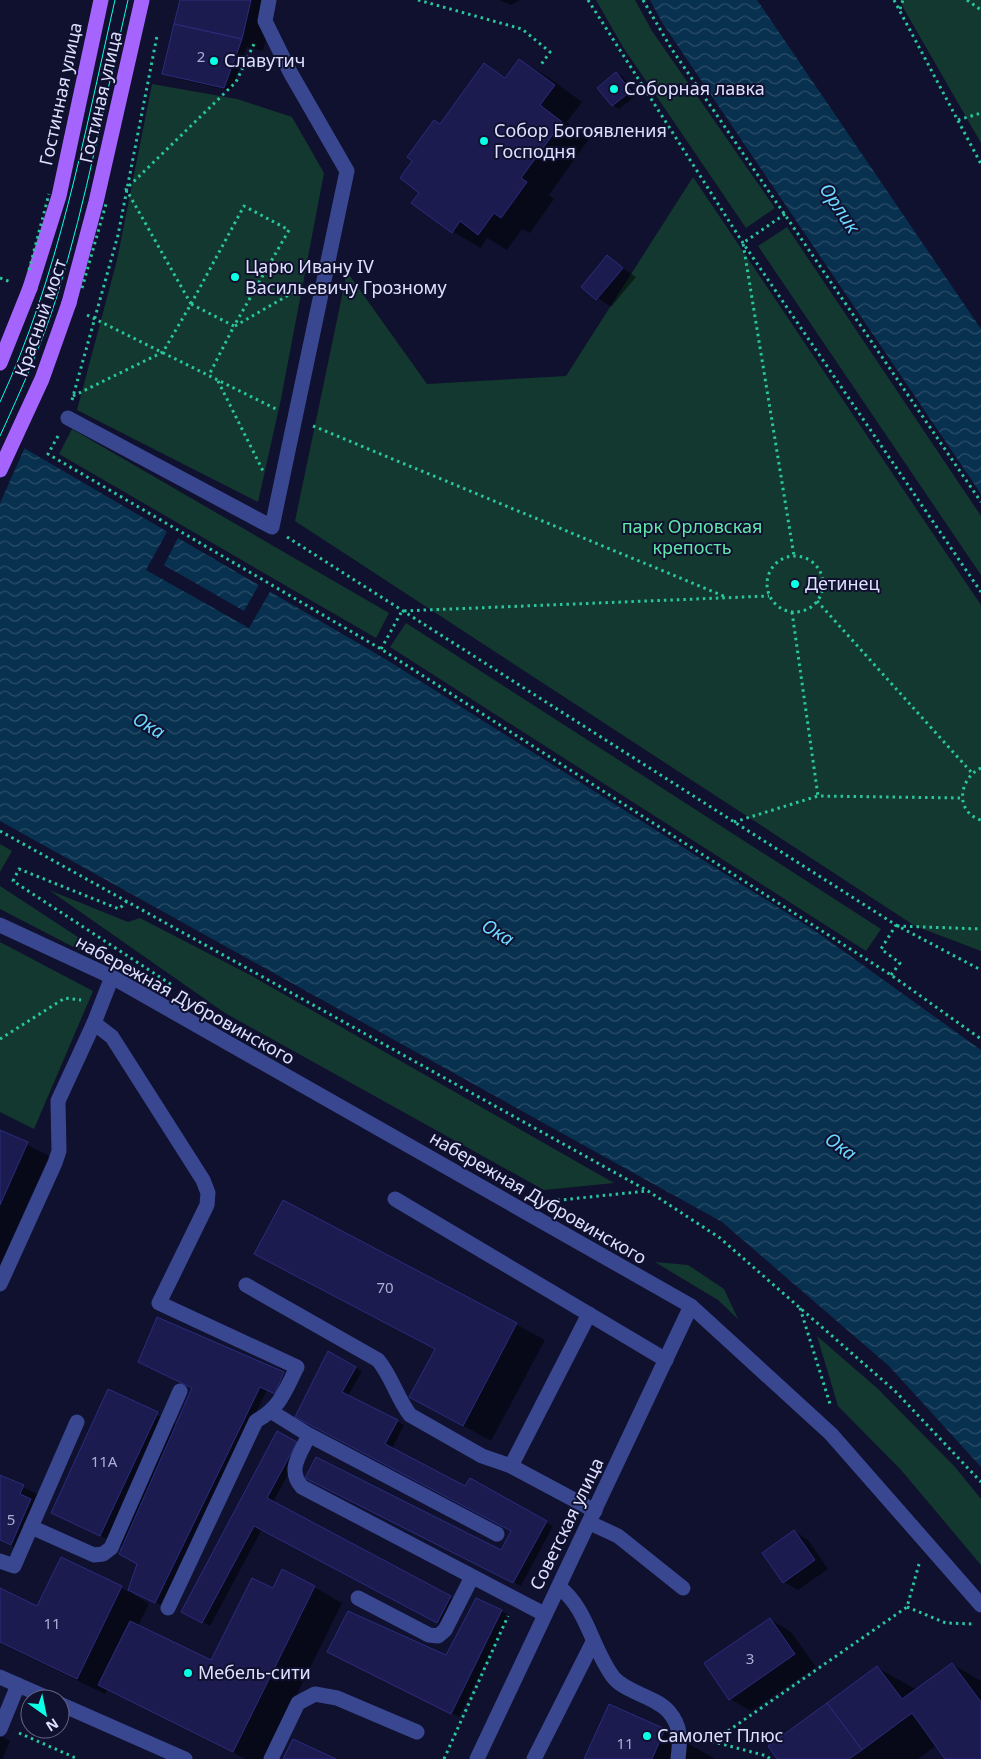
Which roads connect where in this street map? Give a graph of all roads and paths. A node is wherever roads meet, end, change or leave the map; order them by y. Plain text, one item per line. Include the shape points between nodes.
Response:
1 (101, 0) edge
2 (142, 0) edge
3 (270, 0) edge
4 (418, 0) edge
5 (588, 0) edge
6 (643, 0) edge
7 (894, 0) edge
8 (903, 0) edge
9 (967, 0) edge
10 (900, 9) junction
11 (981, 10) edge
12 (265, 21) junction
13 (158, 28) dead end
14 (540, 66) dead end
15 (981, 113) edge
16 (958, 120) junction
17 (981, 164) edge
18 (126, 189) junction
19 (59, 196) joint
20 (96, 202) joint
21 (786, 214) junction
22 (743, 243) junction
23 (324, 275) junction
24 (95, 295) dead end
25 (101, 296) junction
26 (190, 304) junction
27 (94, 317) junction
28 (234, 326) junction
29 (163, 352) junction
30 (0, 363) edge
31 (209, 375) junction
32 (217, 380) junction
33 (73, 396) junction
34 (68, 418) joint
35 (294, 418) junction
36 (48, 454) dead end
37 (0, 470) edge
38 (278, 502) junction
39 (981, 502) edge
40 (272, 527) junction
41 (794, 556) junction
42 (981, 592) edge
43 (770, 596) junction
44 (726, 597) junction
45 (818, 601) junction
46 (402, 611) junction
47 (792, 612) junction
48 (381, 649) junction
49 (981, 768) edge
50 (972, 773) junction
51 (818, 796) junction
52 (962, 798) junction
53 (981, 820) edge
54 (733, 822) junction
55 (0, 831) edge
56 (127, 901) junction
57 (0, 925) edge
58 (896, 926) junction
59 (981, 928) edge
60 (981, 970) edge
61 (891, 975) junction
62 (112, 978) junction
63 (176, 988) dead end
64 (101, 1002) junction
65 (94, 1023) junction
66 (981, 1038) edge
67 (0, 1039) edge
68 (648, 1190) junction
69 (395, 1199) dead end
70 (551, 1201) dead end
71 (0, 1284) edge
72 (246, 1285) dead end
73 (691, 1306) junction
74 (800, 1308) junction
75 (589, 1314) junction
76 (666, 1360) junction
77 (180, 1391) dead end
78 (831, 1410) dead end
79 (272, 1412) junction
80 (77, 1422) dead end
81 (309, 1435) junction
82 (511, 1466) junction
83 (981, 1482) edge
84 (593, 1517) junction
85 (31, 1527) junction
86 (497, 1534) dead end
87 (925, 1541) junction
88 (0, 1561) edge
89 (472, 1577) junction
90 (558, 1587) junction
91 (683, 1588) dead end
92 (358, 1598) dead end
93 (515, 1599) junction
94 (981, 1605) edge
95 (168, 1608) dead end
96 (907, 1608) junction
97 (544, 1614) junction
98 (981, 1625) edge
99 (593, 1642) junction
100 (0, 1677) edge
101 (18, 1685) junction
102 (27, 1689) edge
103 (70, 1708) edge
104 (1, 1727) edge
105 (417, 1732) dead end
106 (681, 1734) junction
107 (712, 1742) junction
108 (78, 1759) edge
109 (185, 1759) edge
110 (271, 1759) edge
111 (444, 1759) edge
112 (477, 1759) edge
113 (534, 1759) edge
114 (678, 1759) edge
115 (770, 1759) edge

1 - 19 main road, Гостинная улица
2 - 20 main road, Гостиная улица
3 - 12 street
4 - 14 path via 522,29 550,52
5 - 22 path
6 - 21 path via 671,48
7 - 10 path
8 - 10 path
9 - 11 path
10 - 16 path
12 - 18 path via 236,82
12 - 23 street via 290,72 347,171
13 - 18 path
15 - 16 path
16 - 17 path
18 - 25 path via 118,235
18 - 26 path
19 - 30 main road, Красный мост, bridge via 30,288
20 - 37 main road, Красный мост, bridge via 55,345
21 - 22 path
21 - 39 path
22 - 41 path
22 - 42 path
23 - 28 path
23 - 35 street
24 - 25 path
25 - 27 path
26 - 28 path
26 - 28 path via 244,206 289,230
26 - 29 path
27 - 29 path
27 - 33 path
28 - 31 path
29 - 31 path
29 - 33 path
31 - 32 path
32 - 35 path
32 - 38 path
33 - 34 path
34 - 40 street
35 - 38 street
35 - 44 path
36 - 48 path
38 - 40 street
40 - 46 path
41 - 43 path via 777,562 771,569 767,577
41 - 45 path via 811,560 822,575 822,593
43 - 44 path
43 - 47 path via 775,604
44 - 46 path
45 - 47 path via 802,612
45 - 50 path
46 - 48 path
46 - 54 path
47 - 51 path
48 - 61 path
49 - 50 path
50 - 52 path via 962,788
51 - 52 path
51 - 54 path
52 - 53 path via 970,814
54 - 58 path
55 - 56 path
56 - 63 path via 119,909 19,869 13,880
56 - 68 path
57 - 62 street, набережная Дубровинского
58 - 59 path
58 - 60 path
58 - 61 path via 881,949 900,963
61 - 66 path
62 - 64 street
62 - 73 street, набережная Дубровинского
64 - 65 street
64 - 67 path via 65,998
65 - 71 street via 58,1101 59,1151 55,1163
65 - 79 street via 112,1037 208,1192 208,1205 159,1303 297,1367
68 - 70 path
68 - 74 path via 720,1238
69 - 75 street
72 - 82 street via 378,1360 410,1415 482,1456
73 - 76 street, Советская улица
73 - 87 street, набережная Дубровинского via 831,1434
74 - 78 path
74 - 83 path via 895,1391
75 - 76 street
75 - 82 street
76 - 84 street, Советская улица
77 - 85 street via 112,1548 94,1555
79 - 81 street
79 - 95 street via 256,1421
80 - 85 street
81 - 86 street
81 - 89 street via 293,1471 295,1480 302,1487
82 - 84 street
84 - 90 street, Советская улица
84 - 91 street
85 - 88 street via 14,1566
87 - 94 street, набережная Дубровинского
87 - 96 path
89 - 92 street via 445,1630 438,1636 429,1635
89 - 93 street
90 - 97 street, Советская улица
90 - 99 street via 578,1608
93 - 97 street
93 - 111 path
96 - 98 path via 946,1623
96 - 107 path
97 - 112 street, Советская улица
99 - 106 street via 616,1680 669,1711
99 - 113 street
100 - 101 street
101 - 102 street
101 - 104 street
103 - 109 street
104 - 108 path
105 - 110 street via 337,1698 315,1694 298,1703
106 - 107 path
106 - 114 street
107 - 115 path

